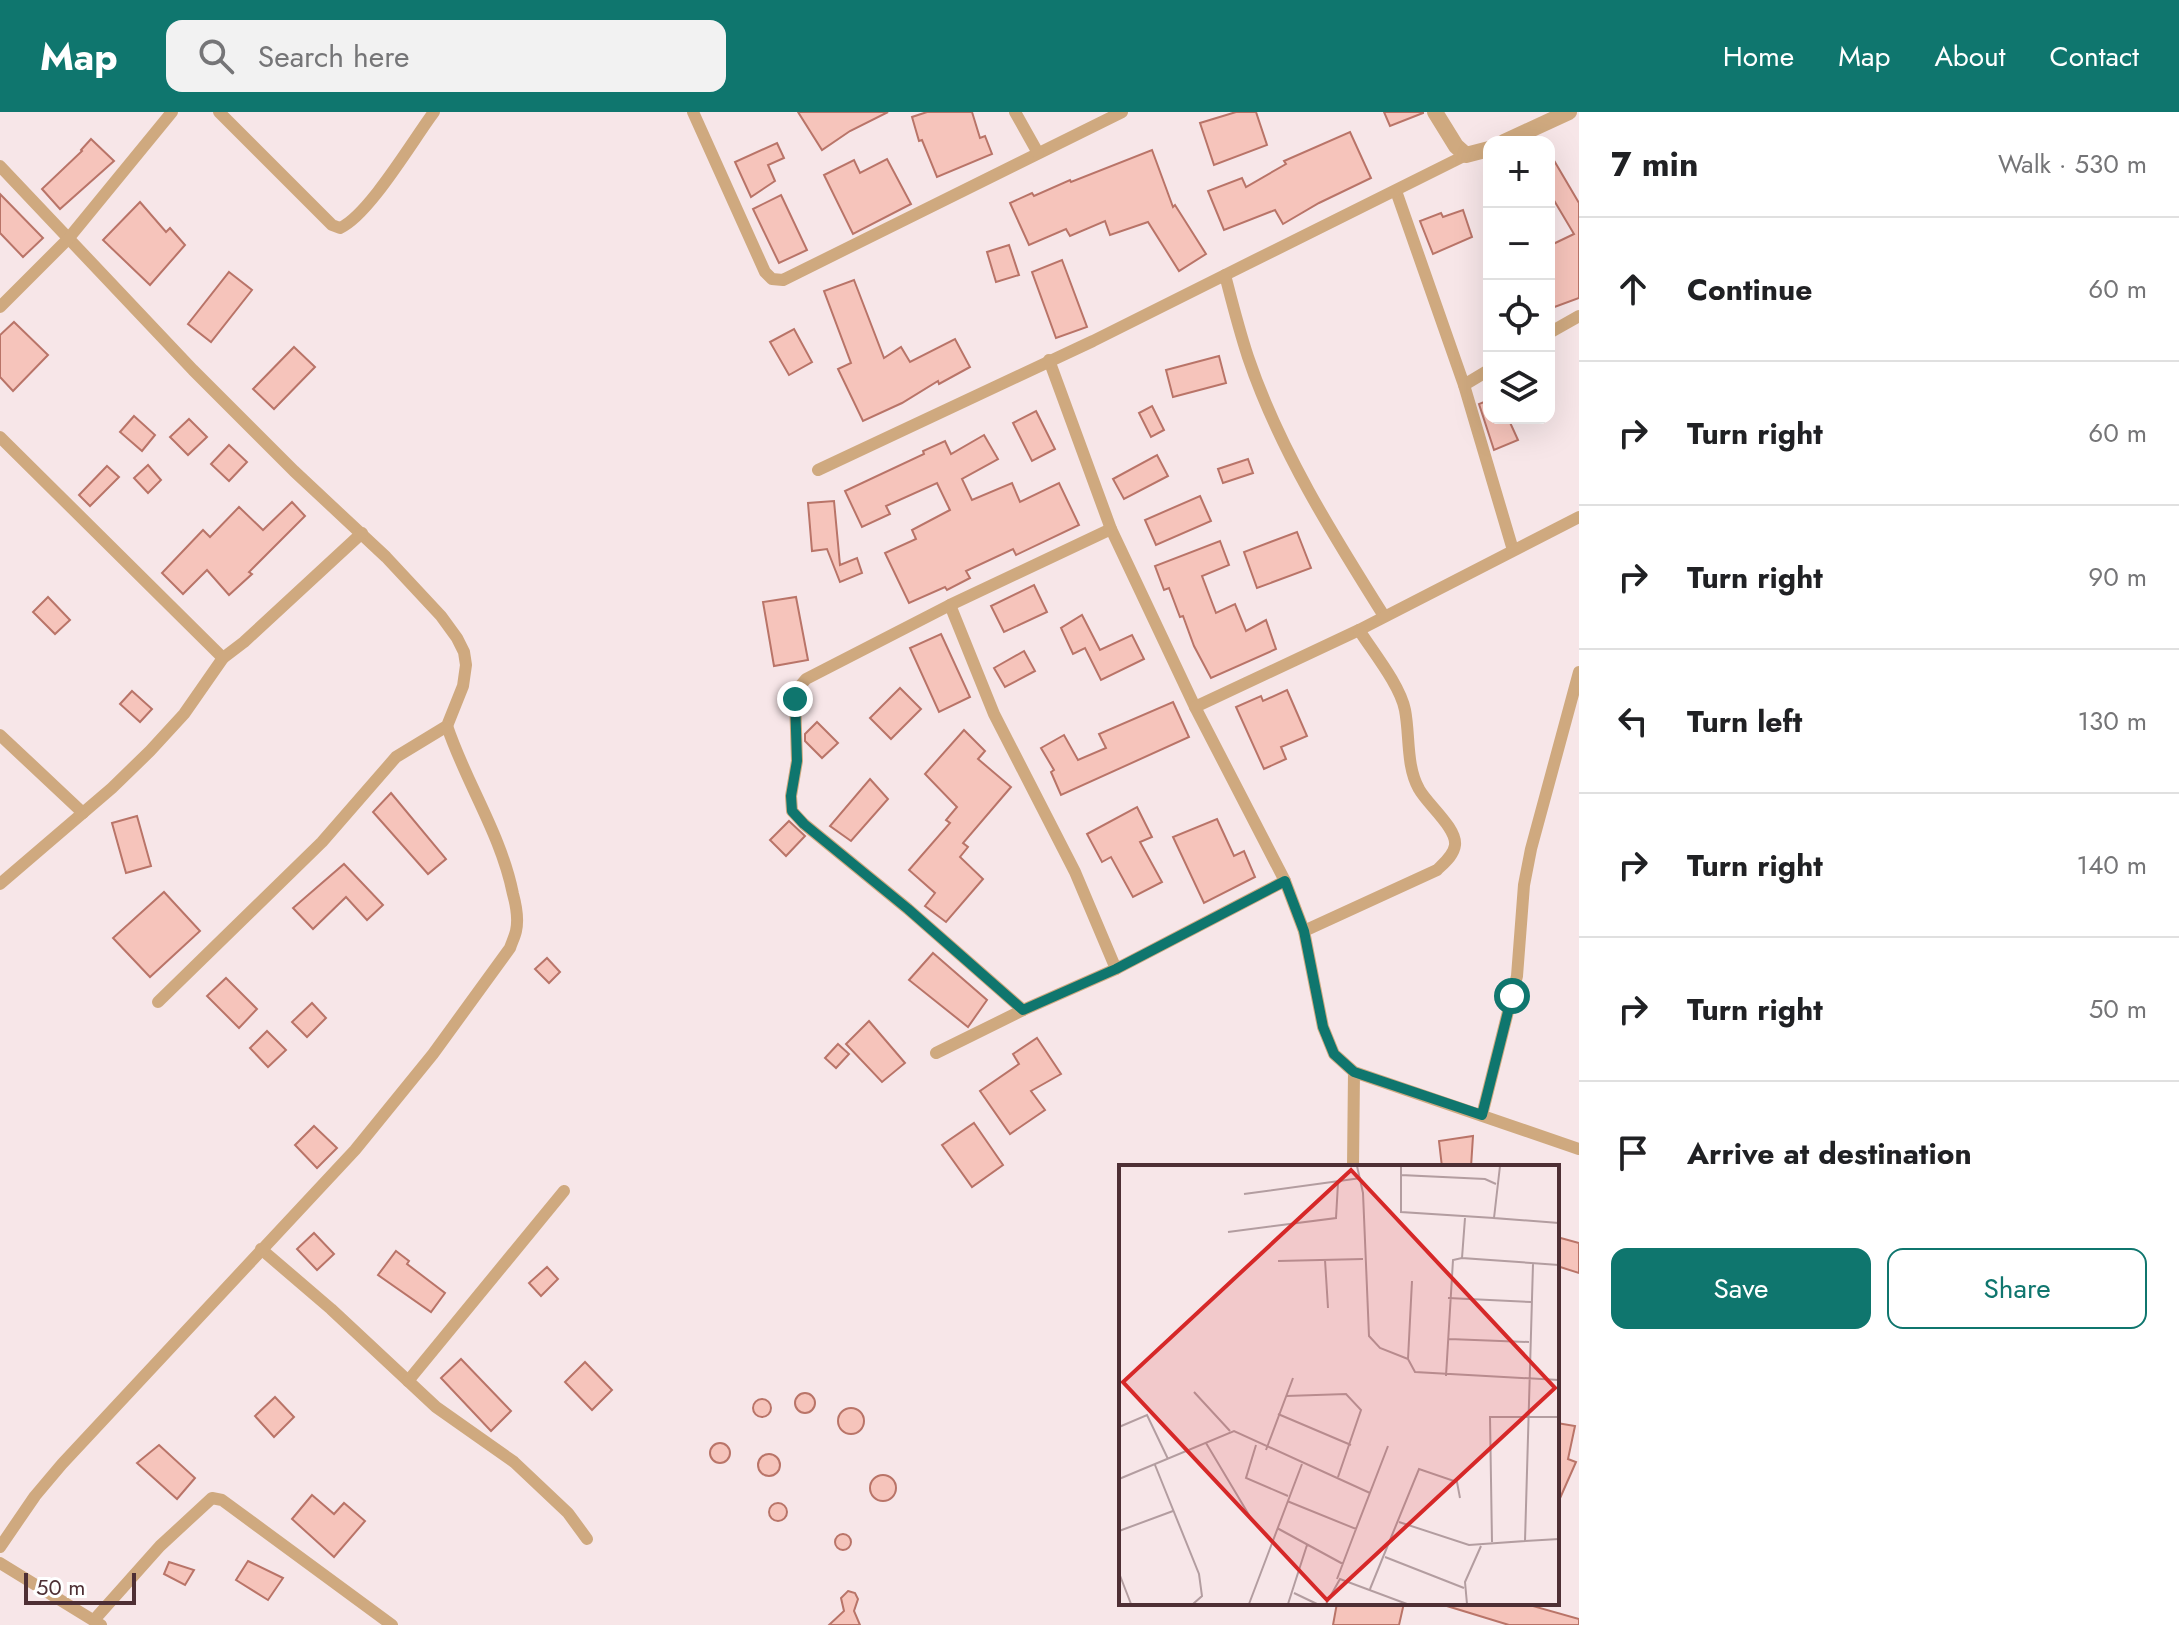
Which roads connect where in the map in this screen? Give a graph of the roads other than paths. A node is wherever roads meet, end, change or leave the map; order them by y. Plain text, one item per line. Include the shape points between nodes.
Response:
1 (172, 112) edge
2 (219, 112) edge
3 (434, 112) edge
4 (693, 112) edge
5 (1015, 112) edge
6 (1122, 112) edge
7 (1435, 112) edge
8 (1569, 112) edge
9 (1517, 136) edge
10 (1483, 151) edge
11 (1038, 153) junction
12 (1466, 155) junction
13 (0, 166) edge
14 (1396, 191) junction
15 (68, 239) junction
16 (1225, 275) junction
17 (0, 307) edge
18 (1579, 316) edge
19 (1555, 330) edge
20 (1049, 360) junction
21 (1483, 374) edge
22 (1464, 385) junction
23 (0, 437) edge
24 (818, 470) dead end
25 (1579, 517) edge
26 (1111, 529) junction
27 (362, 533) junction
28 (1513, 550) junction
29 (950, 605) junction
30 (1384, 616) junction
31 (1359, 630) junction
32 (223, 658) junction
33 (1579, 672) edge
34 (1195, 707) junction
35 (447, 726) junction
36 (0, 735) edge
37 (83, 813) junction
38 (1285, 881) junction
39 (0, 884) edge
40 (1304, 931) junction
41 (1116, 969) junction
42 (158, 1002) dead end
43 (1023, 1010) junction
44 (936, 1053) dead end
45 (1354, 1072) junction
46 (1482, 1115) junction
47 (1579, 1149) edge
48 (1353, 1165) edge
49 (564, 1191) dead end
50 (261, 1249) junction
51 (408, 1381) junction
52 (587, 1539) dead end
53 (0, 1547) edge
54 (0, 1563) edge
55 (98, 1623) edge
56 (392, 1625) edge

1 - 15 street
2 - 3 street via 340,228 364,210
4 - 11 street via 772,279 783,280
5 - 11 street
6 - 11 street
7 - 12 street
8 - 9 street
10 - 12 street
12 - 14 street
13 - 15 street
14 - 16 street
14 - 22 street
15 - 17 street
15 - 27 street via 271,449
16 - 20 street
16 - 30 street via 1267,405 1320,509
18 - 19 street
20 - 24 street
20 - 26 street
21 - 22 street
22 - 28 street
23 - 32 street
25 - 28 street
26 - 29 street
26 - 34 street
27 - 32 street
27 - 35 street via 441,616 464,652 463,686
28 - 30 street
29 - 41 street via 994,714 1075,872
29 - 43 street via 806,679 796,691 792,811
30 - 31 street
31 - 34 street
31 - 40 street via 1401,696 1412,771 1455,845 1437,870
32 - 37 street via 184,714
33 - 46 street via 1531,849 1517,976
34 - 38 street
35 - 42 street via 396,757 322,842
35 - 50 street via 507,865 517,930 510,948 394,1104
36 - 37 street
37 - 39 street
38 - 40 street
38 - 41 street
40 - 45 street via 1323,1027 1334,1054
41 - 43 street
43 - 44 street
45 - 46 street
45 - 48 street
46 - 47 street
49 - 51 street
50 - 51 street
50 - 53 street via 62,1464
51 - 52 street via 514,1462 568,1513
54 - 55 street
55 - 56 street via 160,1546 212,1498 222,1500

